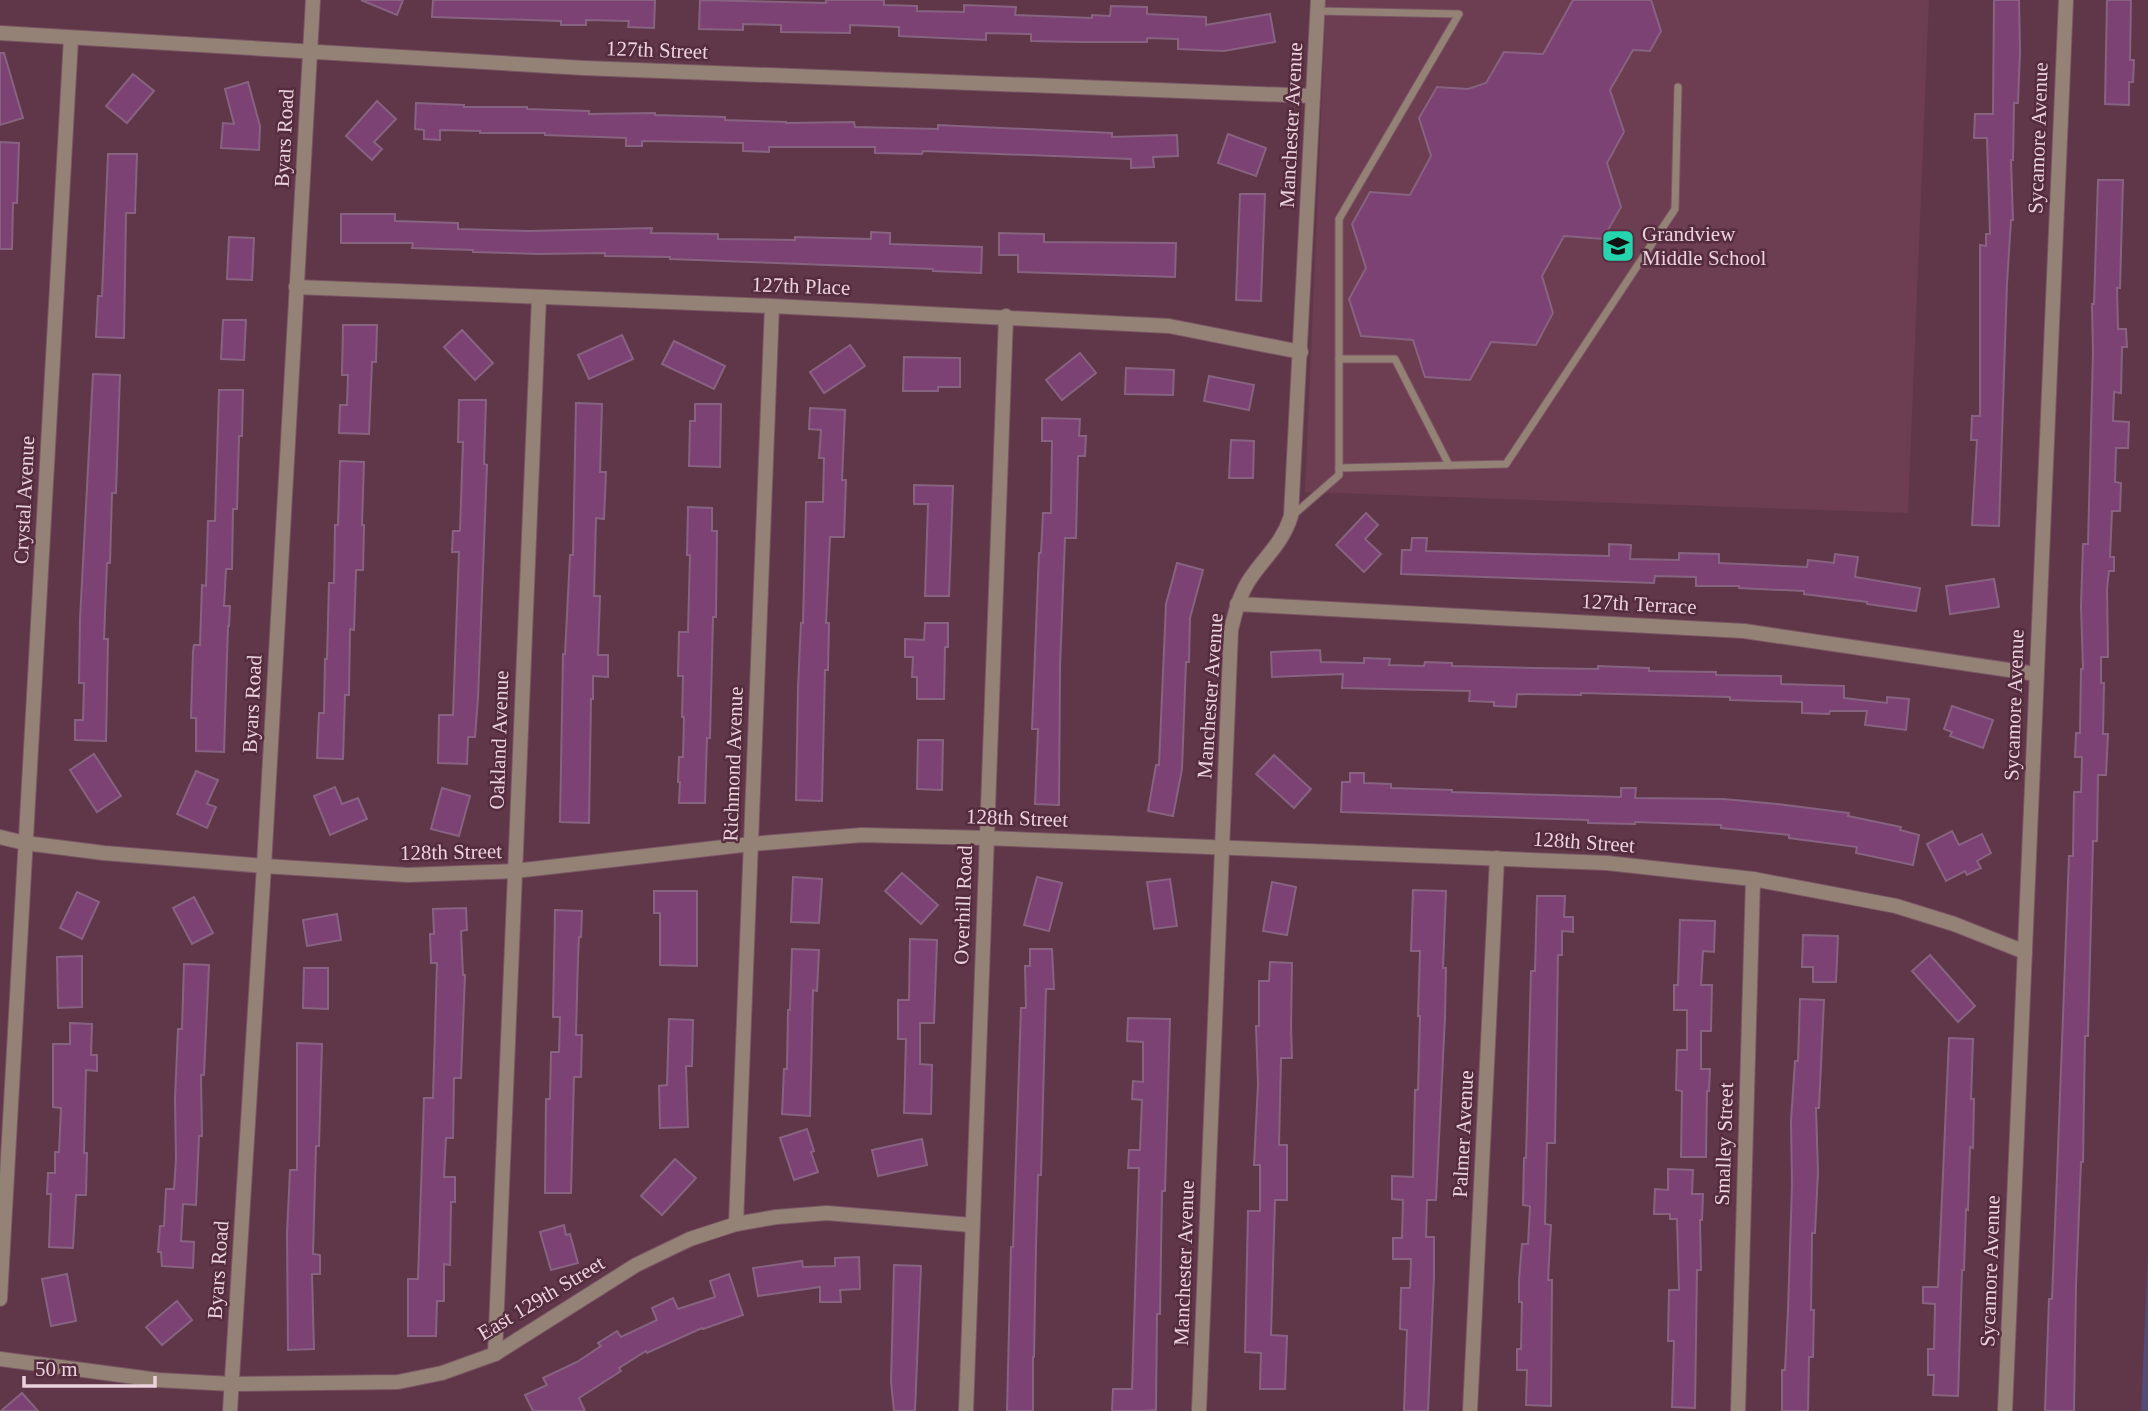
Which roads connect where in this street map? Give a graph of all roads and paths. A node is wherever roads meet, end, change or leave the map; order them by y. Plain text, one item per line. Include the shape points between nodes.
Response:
1 (313, 0) edge
2 (2066, 0) edge
3 (1318, 6) edge
4 (0, 33) edge
5 (71, 38) junction
6 (310, 52) junction
7 (1678, 87) dead end
8 (1313, 96) junction
9 (296, 287) junction
10 (539, 297) junction
11 (772, 306) junction
12 (1006, 316) junction
13 (1301, 352) junction
14 (1339, 359) junction
15 (1449, 465) junction
16 (1339, 468) junction
17 (1291, 516) junction
18 (1237, 604) junction
19 (2036, 674) junction
20 (0, 837) edge
21 (986, 838) junction
22 (25, 843) junction
23 (751, 844) junction
24 (1223, 847) junction
25 (1497, 858) junction
26 (264, 866) junction
27 (515, 871) junction
28 (1753, 879) junction
29 (2025, 952) junction
30 (736, 1224) junction
31 (971, 1225) junction
32 (0, 1299) edge
33 (495, 1354) junction
34 (0, 1359) edge
35 (232, 1384) junction
36 (230, 1411) edge
37 (966, 1411) edge
38 (1199, 1411) edge
39 (1470, 1411) edge
40 (1738, 1411) edge
41 (2005, 1411) edge

1 - 6 street, Byars Road
2 - 19 street, Sycamore Avenue
3 - 8 street, Manchester Avenue
3 - 14 lane via 1460,15 1339,219
4 - 5 street, 127th Street
5 - 6 street, 127th Street
5 - 22 street, Crystal Avenue
6 - 8 street, 127th Street via 584,68
6 - 9 street, Byars Road
7 - 15 lane via 1675,209 1506,464
8 - 13 street, Manchester Avenue
9 - 10 street, 127th Place
9 - 26 street, Byars Road
10 - 11 street, 127th Place
10 - 27 street, Oakland Avenue
11 - 12 street, 127th Place
11 - 23 street, Richmond Avenue
12 - 13 street, 127th Place via 1169,326
12 - 21 street, Overhill Road
13 - 17 street, Manchester Avenue
14 - 15 lane via 1395,359
14 - 16 lane
15 - 16 lane
16 - 17 lane via 1339,475
17 - 18 street, Manchester Avenue via 1286,533
18 - 19 street, 127th Terrace via 1744,631
18 - 24 street, Manchester Avenue via 1231,630
19 - 29 street, Sycamore Avenue
20 - 22 street, 128th Street
21 - 23 street, 128th Street via 862,835
21 - 24 street, 128th Street
21 - 31 street, Overhill Road
22 - 26 street, 128th Street
22 - 32 street, Crystal Avenue
23 - 27 street, 128th Street
23 - 30 street, Richmond Avenue
24 - 25 street, 128th Street
24 - 38 street, Manchester Avenue
25 - 28 street, 128th Street via 1607,863
25 - 39 street, Palmer Avenue
26 - 27 street, 128th Street via 408,875
26 - 35 street, Byars Road
27 - 33 street, Oakland Avenue
28 - 29 street, 128th Street via 1896,906
28 - 40 street, Smalley Street
29 - 41 street, Sycamore Avenue
30 - 31 street, East 129th Street via 827,1213
30 - 33 street, East 129th Street via 690,1239 636,1265
31 - 37 street, Overhill Road
33 - 35 street, East 129th Street via 442,1373 398,1382
34 - 35 street, East 129th Street via 158,1380
35 - 36 street, Byars Road

